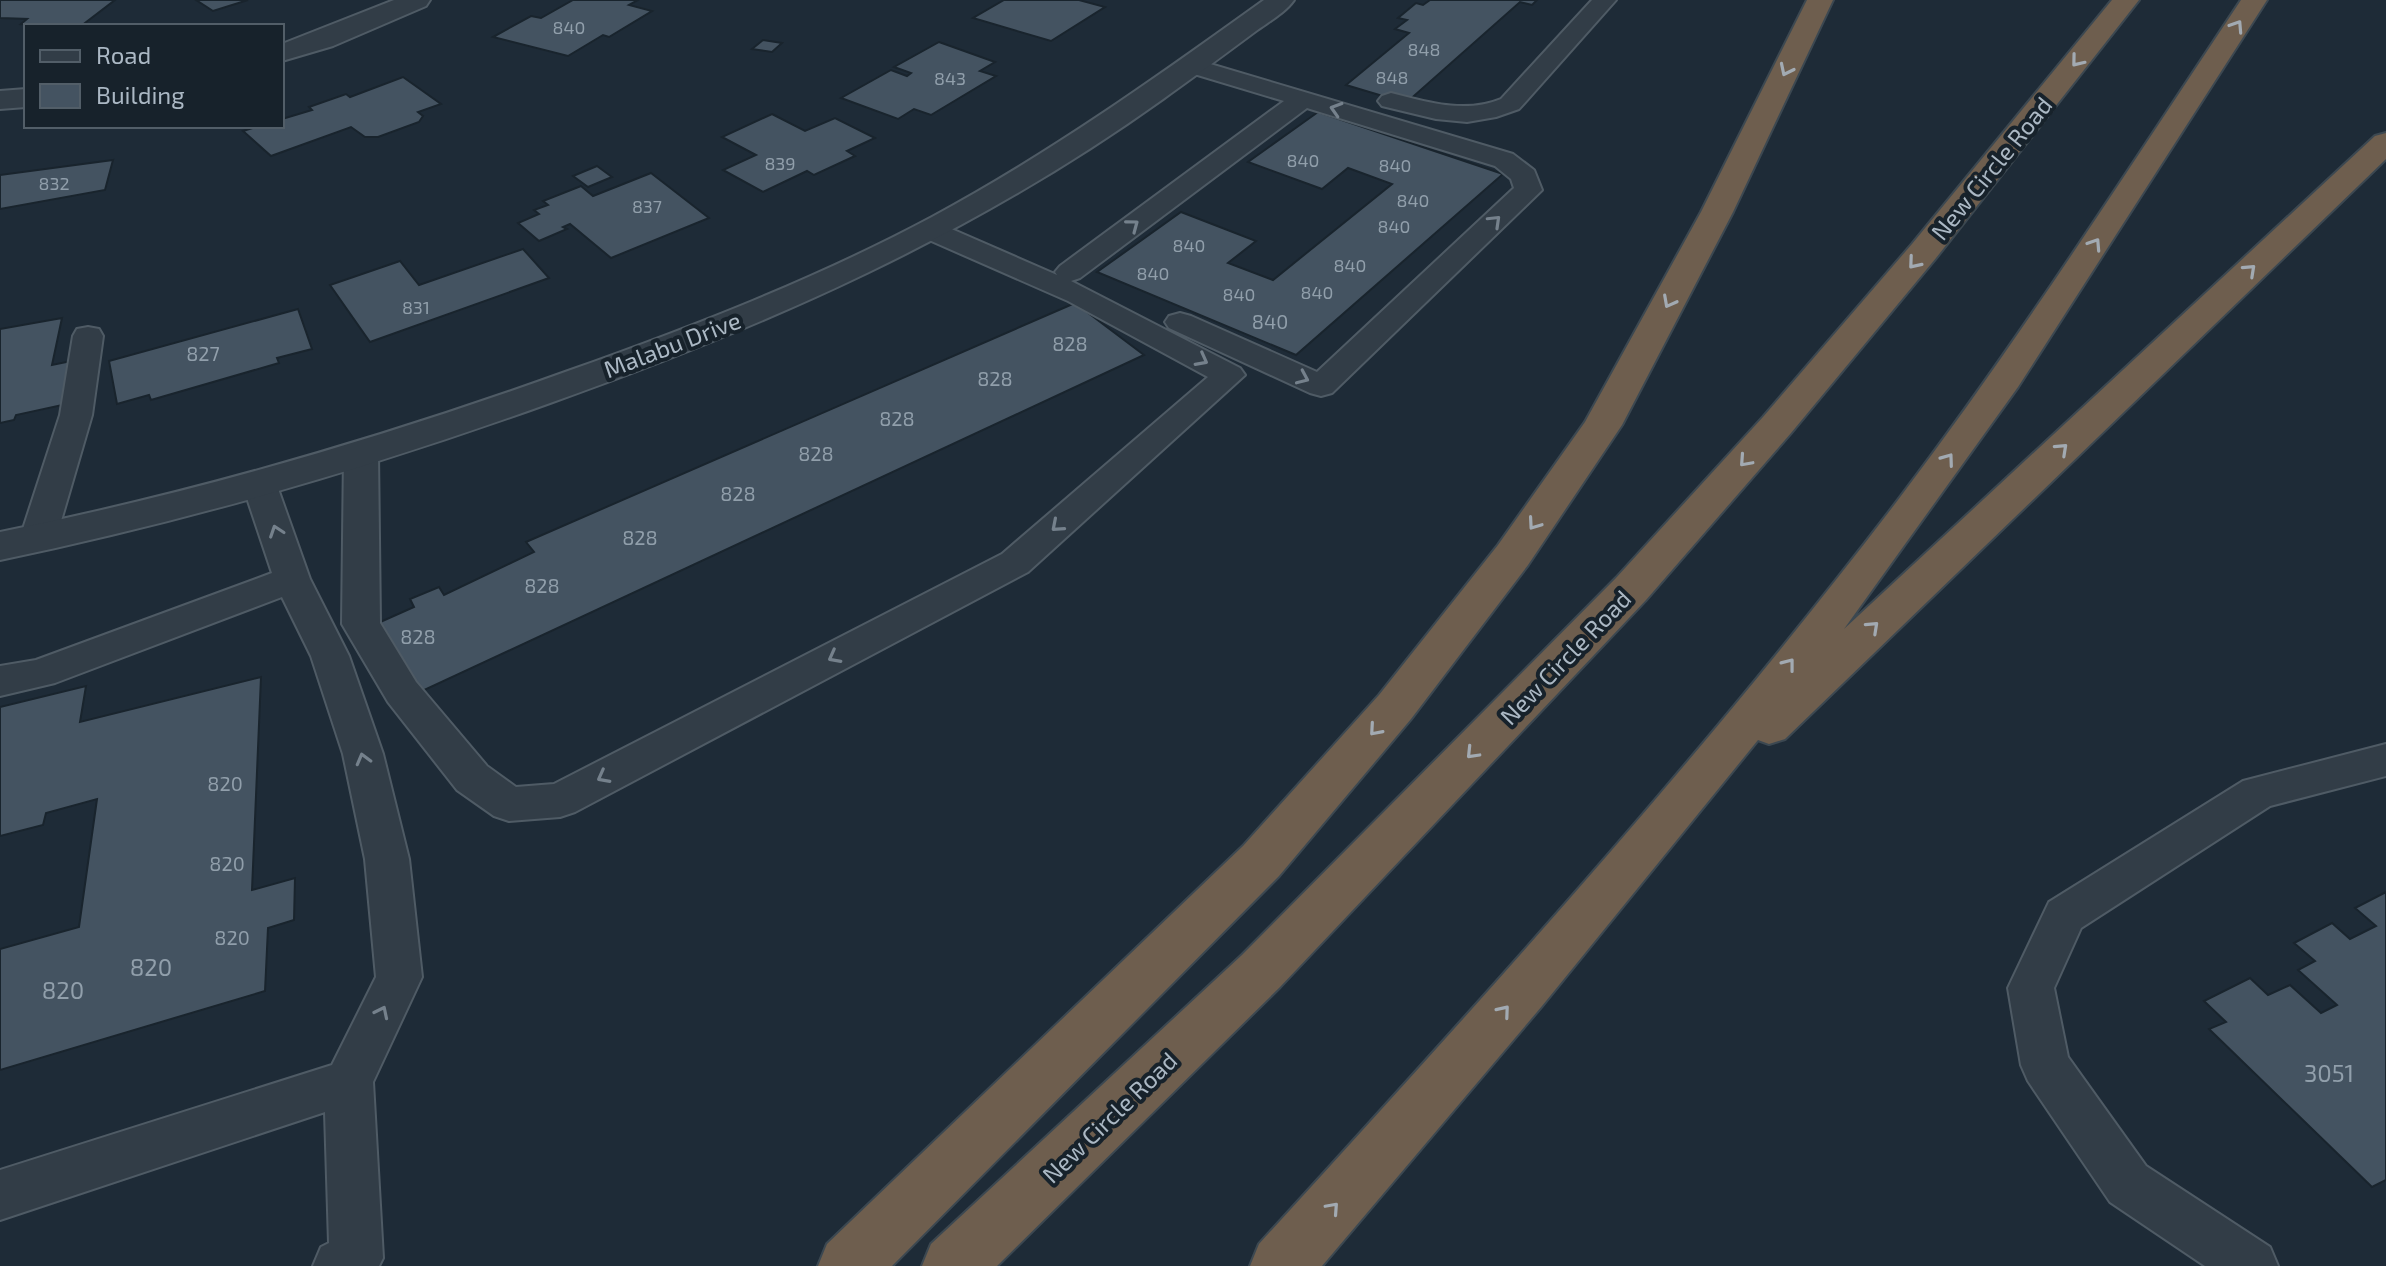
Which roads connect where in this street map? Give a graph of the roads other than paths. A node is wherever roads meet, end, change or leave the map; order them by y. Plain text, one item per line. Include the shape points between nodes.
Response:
1 (417, 0) edge
2 (1281, 0) edge
3 (1605, 0) edge
4 (1820, 0) edge
5 (2126, 0) edge
6 (2254, 0) edge
7 (284, 52) edge
8 (1201, 58) junction
9 (24, 98) edge
10 (1303, 99) junction
11 (0, 100) edge
12 (2386, 142) edge
13 (941, 224) junction
14 (1070, 272) junction
15 (88, 336) dead end
16 (361, 453) junction
17 (259, 483) junction
18 (38, 538) junction
19 (0, 546) edge
20 (292, 579) junction
21 (0, 681) edge
22 (2386, 760) edge
23 (1654, 835) junction
24 (349, 1082) junction
25 (0, 1195) edge
26 (340, 1266) edge
27 (849, 1266) edge
28 (953, 1266) edge
29 (1281, 1266) edge
30 (2251, 1266) edge

1 - 7 street
2 - 8 street, Malabu Drive
3 - 8 lane via 1510,104 1496,111 1421,109
4 -> 27 highway via 1717,212 1603,425 1513,555 1395,707 1261,861
5 -> 28 highway, New Circle Road via 1895,286 1631,589 1261,971
23 -> 6 highway via 1908,514 2018,364
8 - 10 lane
8 - 13 street, Malabu Drive via 1063,153
9 - 11 street
14 -> 10 lane
14 -> 10 lane via 1321,386 1528,190 1524,176 1504,160
23 -> 12 highway
13 - 14 lane
13 - 16 street, Malabu Drive via 847,272 653,353
13 -> 16 lane via 1229,375 1015,563 560,800 509,804 472,778 402,692 361,624
15 - 18 lane via 76,415
16 - 17 street, Malabu Drive
17 - 18 street, Malabu Drive
20 -> 17 lane
18 - 19 street, Malabu Drive
20 - 21 lane via 41,673
24 -> 20 lane via 399,977 387,859 363,754 330,656
22 - 30 lane via 2258,793 2065,915 2031,988 2045,1065 2128,1184
29 -> 23 highway
24 - 25 lane
24 - 26 lane via 356,1258

